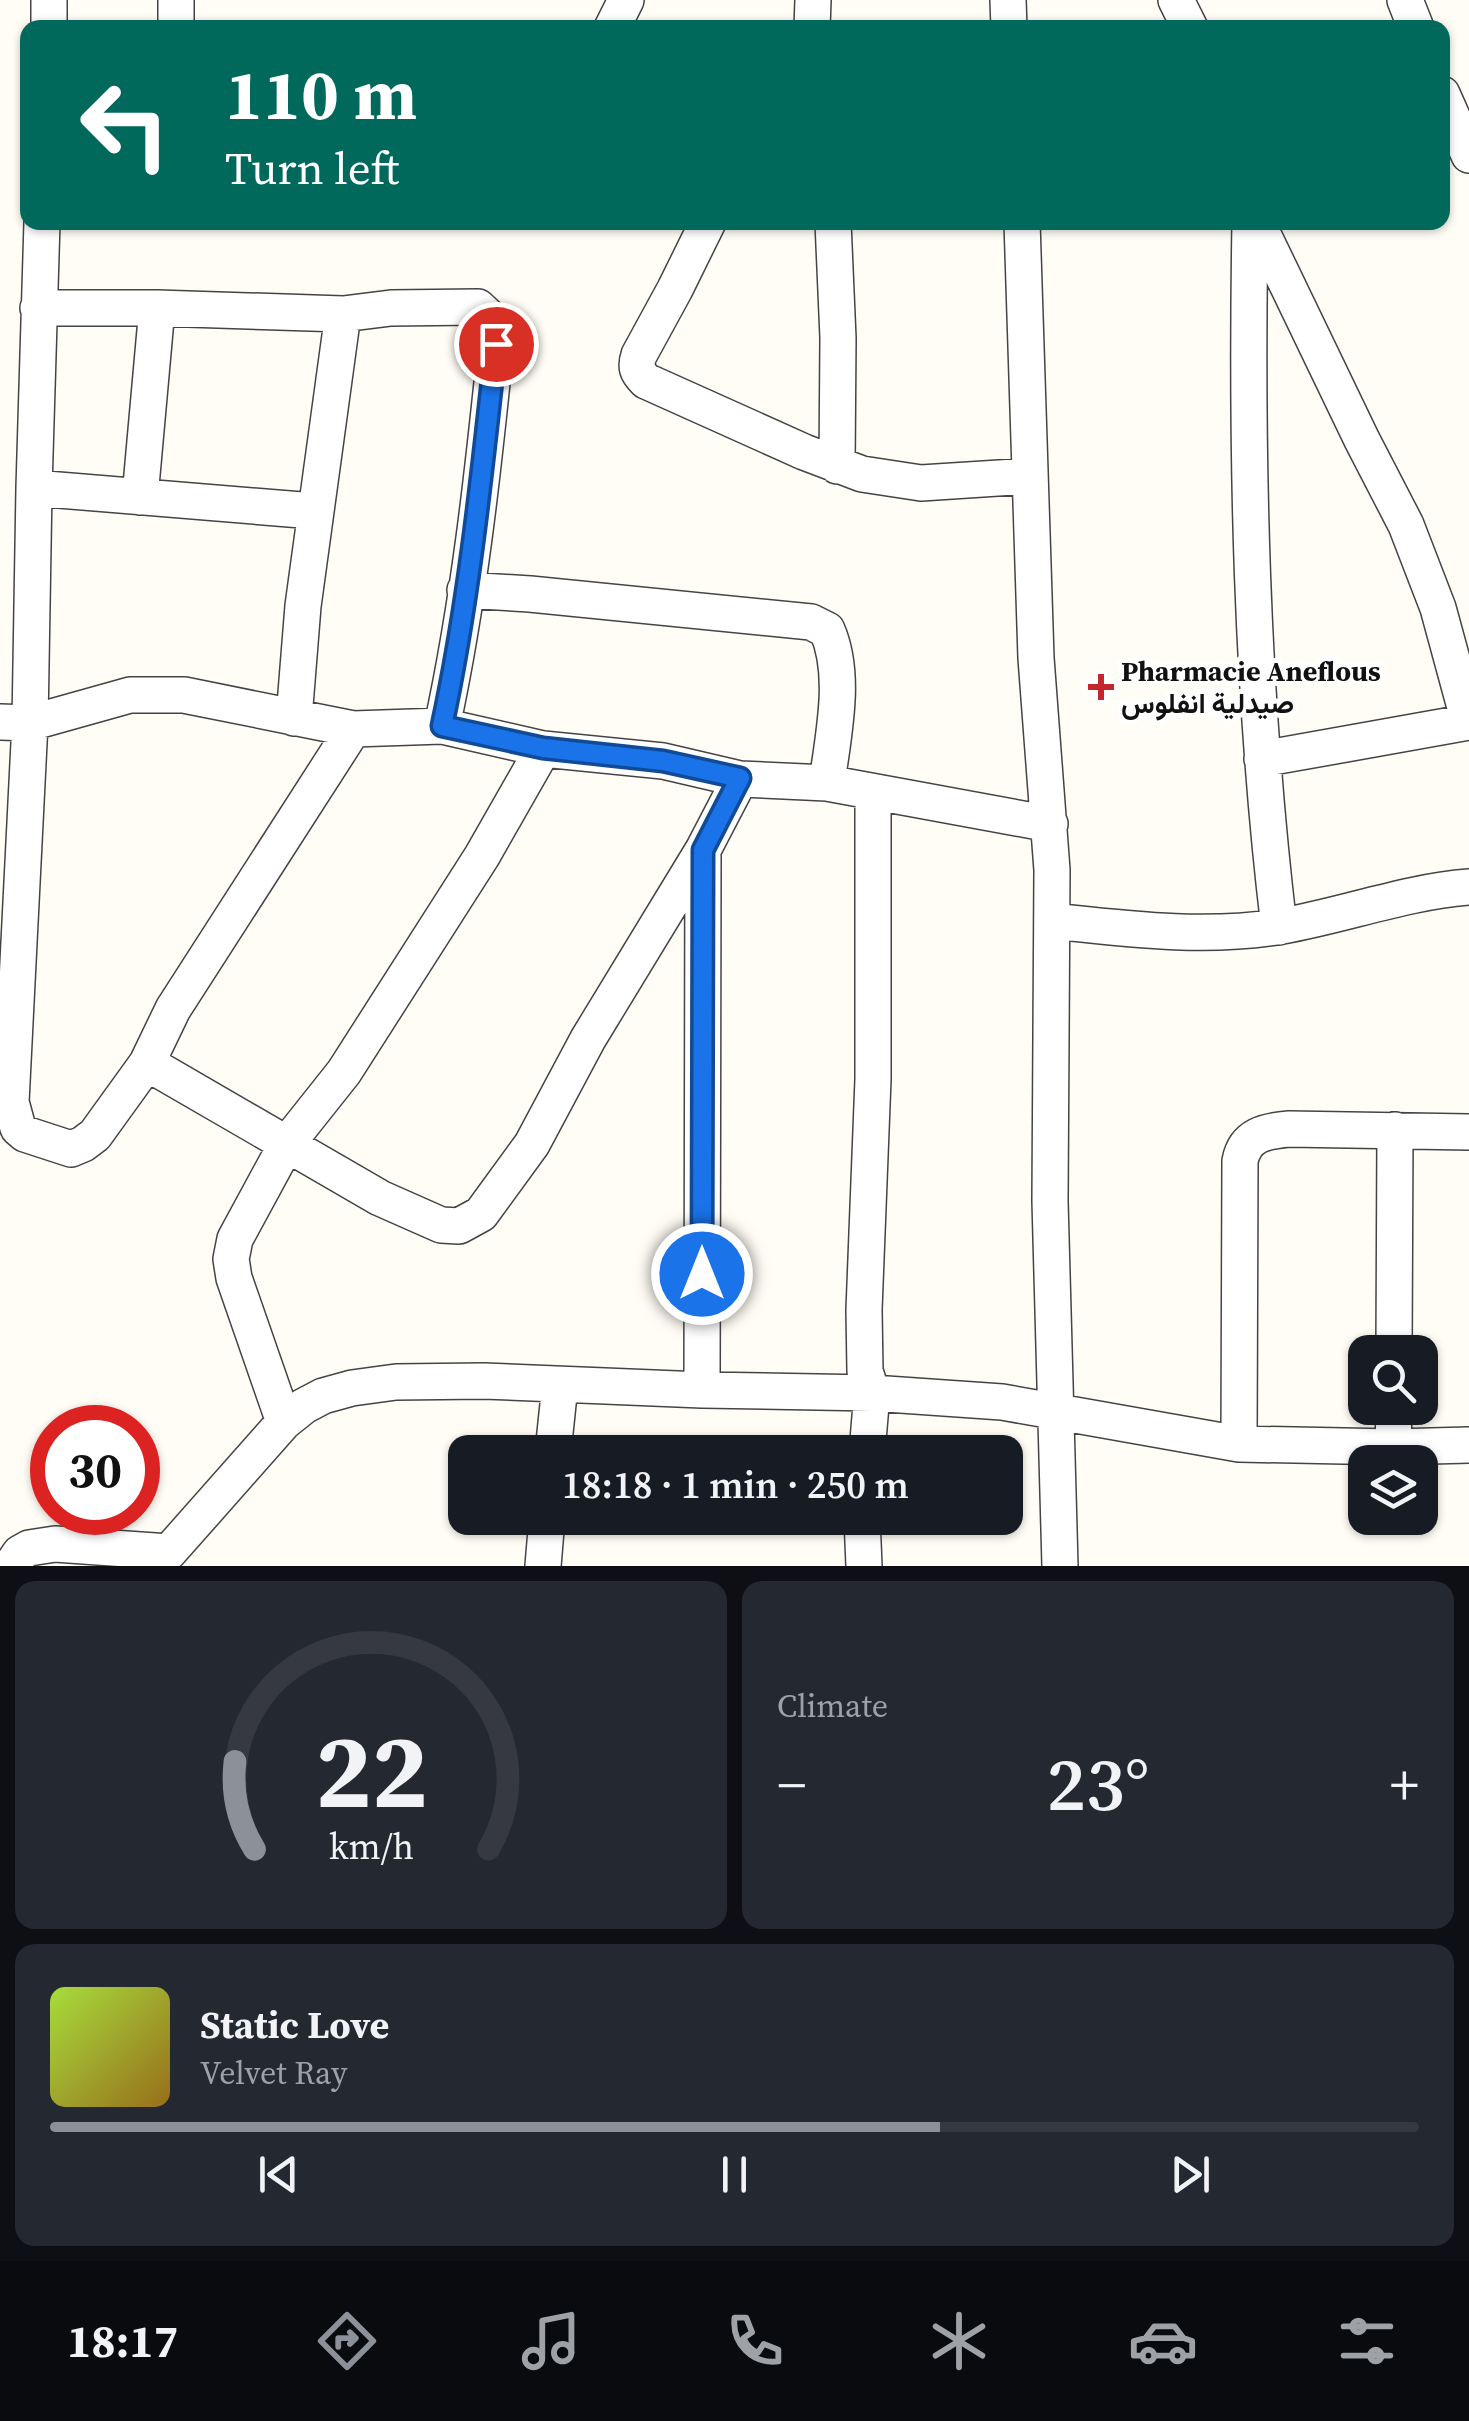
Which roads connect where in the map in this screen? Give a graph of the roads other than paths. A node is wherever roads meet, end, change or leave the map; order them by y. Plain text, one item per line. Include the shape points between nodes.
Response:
1 (1450, 112) edge
2 (1469, 155) edge
3 (42, 230) edge
4 (704, 230) edge
5 (833, 230) edge
6 (1022, 230) edge
7 (1253, 230) edge
8 (1257, 230) edge
9 (38, 308) junction
10 (158, 308) junction
11 (343, 314) junction
12 (837, 466) junction
13 (1030, 476) junction
14 (34, 488) junction
15 (140, 497) junction
16 (314, 512) junction
17 (465, 590) junction
18 (294, 718) junction
19 (1469, 722) edge
20 (15, 723) edge
21 (442, 726) junction
22 (354, 729) junction
23 (543, 748) junction
24 (1262, 759) junction
25 (740, 778) junction
26 (827, 783) junction
27 (873, 793) junction
28 (1050, 824) junction
29 (703, 850) junction
30 (1469, 886) edge
31 (1053, 921) junction
32 (1279, 927) junction
33 (147, 1063) junction
34 (1394, 1130) junction
35 (1469, 1132) edge
36 (286, 1145) junction
37 (1394, 1335) edge
38 (560, 1385) junction
39 (702, 1390) junction
40 (872, 1393) junction
41 (1057, 1413) junction
42 (284, 1422) junction
43 (556, 1435) edge
44 (868, 1435) edge
45 (1239, 1444) junction
46 (1469, 1445) edge
47 (1348, 1446) edge
48 (1438, 1446) edge
49 (546, 1535) edge
50 (863, 1535) edge
51 (169, 1559) edge
52 (12, 1566) edge
53 (543, 1566) edge
54 (864, 1566) edge
55 (1060, 1566) edge

1 - 2 street
3 - 9 street
4 - 12 street via 639,355 638,373
5 - 12 street
6 - 13 street
7 - 24 street via 1251,511
8 - 19 street via 1413,542
9 - 10 street
9 - 14 street
10 - 11 street
10 - 15 street
11 - 16 street
11 - 17 street via 478,307 494,324
12 - 13 street via 921,484
13 - 28 street
14 - 15 street
14 - 20 street
15 - 16 street
16 - 18 street
17 - 21 street
17 - 26 street via 811,622 827,630 836,660
18 - 20 street via 184,694 130,695
18 - 22 street
19 - 24 street
20 - 33 street via 11,1102 18,1128 71,1149 84,1144
21 - 22 street
21 - 23 street
22 - 33 street via 173,1008
23 - 25 street via 663,761
23 - 36 street via 354,1056
24 - 32 street
25 - 26 street
25 - 29 street
26 - 27 street
27 - 28 street
27 - 40 street via 864,1310
28 - 31 street
29 - 36 street via 532,1144 481,1214 459,1226 442,1225
29 - 39 street
30 - 32 street
31 - 32 street via 1188,932
31 - 41 street via 1050,1201
33 - 36 street
34 - 35 street
34 - 37 street
34 - 45 street via 1268,1131 1242,1148
36 - 42 street via 234,1239 231,1260
38 - 39 street
38 - 42 street via 414,1382 352,1388 314,1401
38 - 43 street
39 - 40 street
40 - 41 street via 1002,1402
40 - 44 street
41 - 45 street
41 - 55 street
42 - 51 street
45 - 47 street
46 - 48 street
49 - 53 street
50 - 54 street
51 - 52 street via 55,1544 20,1552

